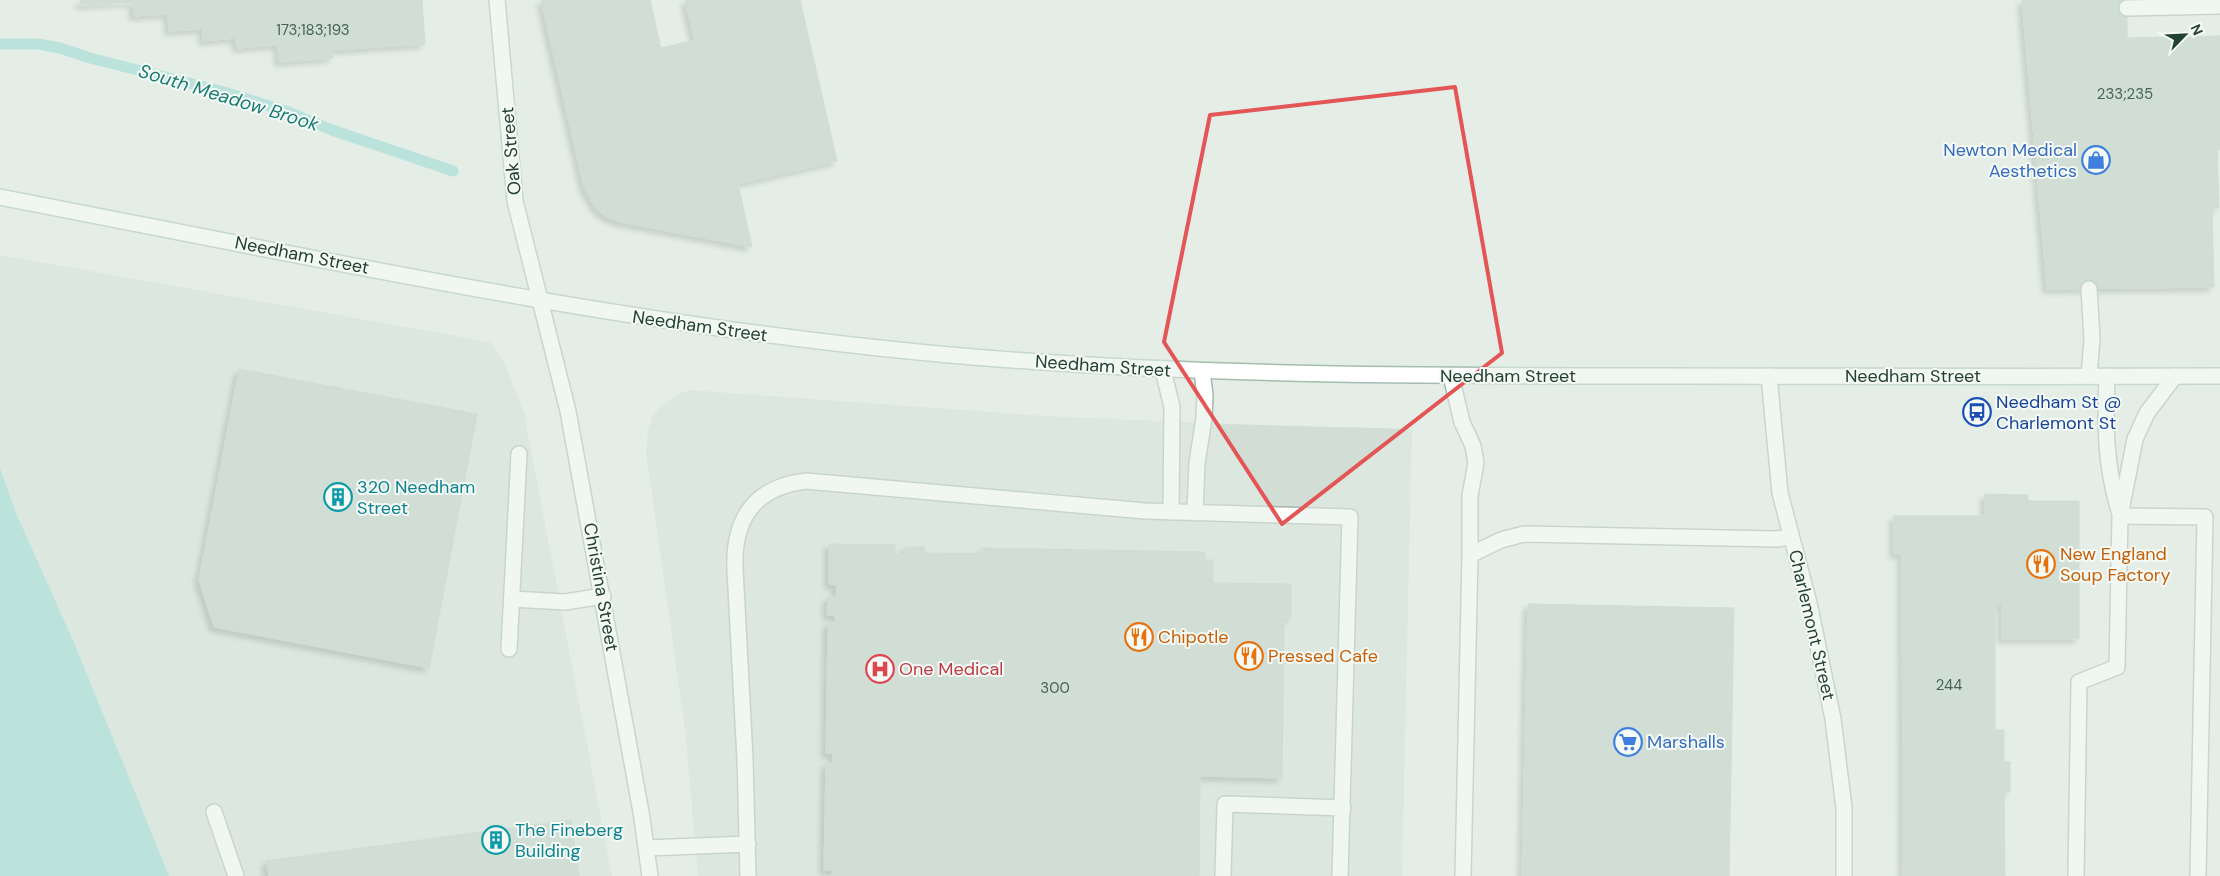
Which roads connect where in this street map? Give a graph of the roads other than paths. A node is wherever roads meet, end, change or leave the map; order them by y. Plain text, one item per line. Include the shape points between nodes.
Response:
1 (497, 0) edge
2 (2220, 6) edge
3 (2127, 8) dead end
4 (0, 197) edge
5 (2089, 288) dead end
6 (540, 300) junction
7 (1164, 370) junction
8 (1202, 372) junction
9 (1451, 376) junction
10 (1769, 376) junction
11 (2089, 376) junction
12 (2107, 376) junction
13 (2175, 376) junction
14 (2220, 376) edge
15 (519, 454) dead end
16 (1171, 512) junction
17 (1195, 513) junction
18 (2120, 516) junction
19 (1790, 537) junction
20 (1470, 555) junction
21 (603, 596) junction
22 (512, 599) junction
23 (509, 649) dead end
24 (1343, 808) junction
25 (214, 812) dead end
26 (748, 844) junction
27 (647, 848) junction
28 (236, 876) edge
29 (650, 876) edge
30 (748, 876) edge
31 (1223, 876) edge
32 (1340, 876) edge
33 (1463, 876) edge
34 (1844, 876) edge
35 (2076, 876) edge
36 (2198, 876) edge

1 - 6 main road, Oak Street via 515,201
2 - 3 main road
4 - 6 main road, Needham Street
5 - 11 main road via 2092,339
6 - 7 main road, Needham Street via 639,318 819,342 1001,360
6 - 21 main road, Christina Street via 568,412
7 - 8 main road, Needham Street
7 - 16 main road via 1172,407
8 - 9 main road, Needham Street
8 - 17 main road via 1204,418 1197,463
9 - 10 main road, Needham Street
9 - 20 main road via 1476,463 1470,496
10 - 11 main road, Needham Street
10 - 19 main road, Charlemont Street via 1776,465
11 - 12 main road, Needham Street
12 - 13 main road, Needham Street
12 - 18 main road via 2107,455 2112,491
13 - 14 main road, Needham Street
13 - 18 main road via 2147,413 2136,439
15 - 22 main road
16 - 17 main road
16 - 26 main road via 806,481 783,486 762,496 741,522 734,558
17 - 24 main road via 1350,517
18 - 35 main road via 2117,667 2079,682
18 - 36 main road via 2204,517
19 - 20 main road via 1524,534 1500,540
19 - 34 main road, Charlemont Street via 1809,603 1833,719 1844,808
20 - 33 main road
21 - 22 main road via 566,602
21 - 27 main road, Christina Street
22 - 23 main road
24 - 31 main road via 1225,804
24 - 32 main road
25 - 28 main road
26 - 27 main road
26 - 30 main road
27 - 29 main road, Christina Street

